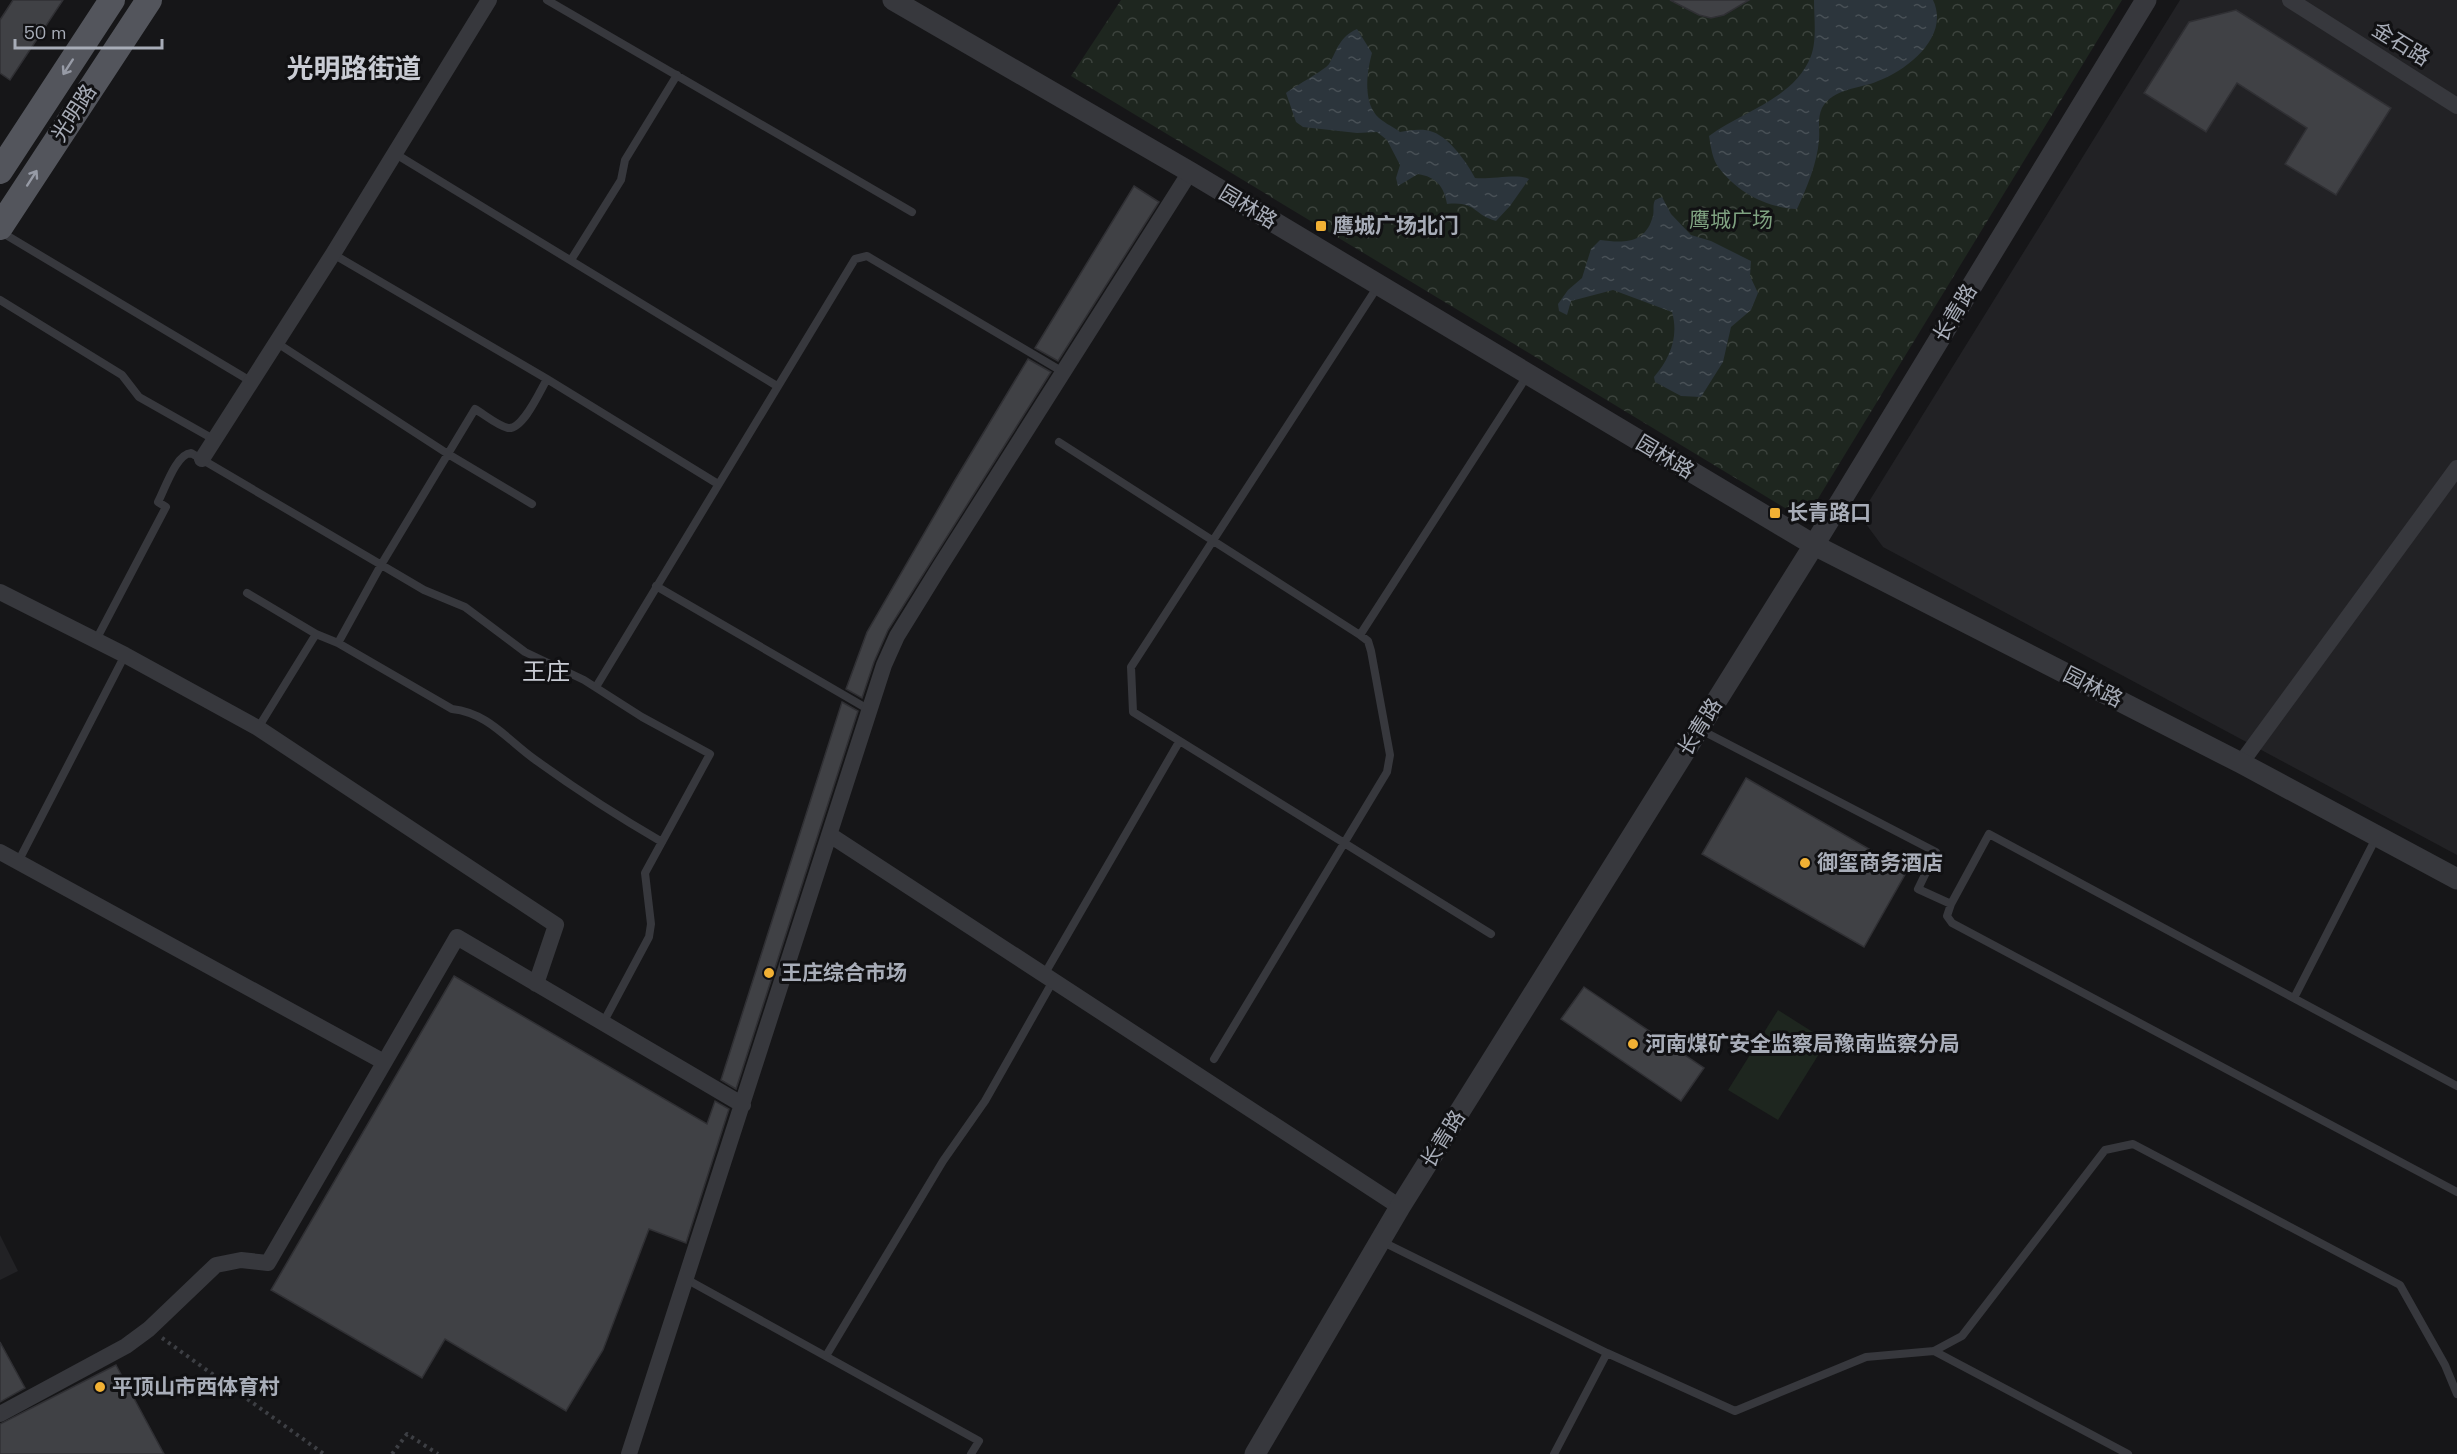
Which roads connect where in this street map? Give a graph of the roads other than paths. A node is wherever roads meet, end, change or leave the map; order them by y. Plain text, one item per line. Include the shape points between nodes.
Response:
1 (112, 0) edge
2 (149, 0) edge
3 (489, 0) edge
4 (547, 0) edge
5 (893, 0) edge
6 (2146, 0) edge
7 (2290, 0) edge
8 (677, 75) junction
9 (2457, 106) edge
10 (393, 153) junction
11 (0, 171) edge
12 (1190, 172) junction
13 (912, 212) dead end
14 (0, 229) edge
15 (333, 254) junction
16 (571, 260) junction
17 (1378, 286) junction
18 (0, 300) edge
19 (277, 343) junction
20 (1064, 372) junction
21 (1528, 375) junction
22 (547, 379) junction
23 (252, 383) junction
24 (777, 386) junction
25 (215, 440) junction
26 (1059, 442) dead end
27 (448, 454) junction
28 (202, 459) junction
29 (2457, 468) edge
30 (718, 484) junction
31 (532, 504) dead end
32 (1214, 541) junction
33 (1814, 545) junction
34 (381, 565) junction
35 (656, 586) junction
36 (0, 592) edge
37 (247, 593) dead end
38 (316, 634) junction
39 (1360, 635) junction
40 (96, 640) junction
41 (338, 643) junction
42 (125, 655) junction
43 (596, 687) junction
44 (866, 708) dead end
45 (258, 728) junction
46 (1699, 729) junction
47 (1179, 742) junction
48 (2241, 762) junction
49 (830, 835) junction
50 (2377, 836) junction
51 (662, 842) junction
52 (1344, 843) junction
53 (0, 852) edge
54 (18, 862) junction
55 (2457, 879) edge
56 (1951, 904) junction
57 (1491, 934) dead end
58 (1048, 978) junction
59 (536, 984) junction
60 (2294, 998) junction
61 (603, 1023) junction
62 (1214, 1059) dead end
63 (384, 1062) junction
64 (2457, 1086) edge
65 (743, 1105) junction
66 (2457, 1192) edge
67 (1400, 1207) junction
68 (1380, 1240) junction
69 (686, 1279) junction
70 (1934, 1351) junction
71 (1606, 1353) junction
72 (826, 1356) junction
73 (2457, 1394) edge
74 (0, 1414) edge
75 (629, 1454) edge
76 (971, 1454) edge
77 (1256, 1454) edge
78 (1554, 1454) edge
79 (2128, 1454) edge

1 -> 11 main road, 光明路
14 -> 2 main road, 光明路
3 - 10 street
4 - 8 lane
5 - 12 street, 园林路
6 - 33 street, 长青路
7 - 9 street, 金石路
8 - 13 lane
8 - 16 lane via 625,160 621,180
10 - 15 street
10 - 16 lane
12 - 17 street, 园林路
12 - 20 street
14 - 23 lane
15 - 19 street
15 - 22 lane
16 - 24 lane
17 - 21 street, 园林路
17 - 32 lane
18 - 25 lane via 122,375 139,397
19 - 23 street
19 - 27 lane
20 - 24 lane via 867,256 855,259
20 - 49 street via 897,636 884,665
21 - 33 street, 园林路
21 - 39 lane
22 - 27 lane via 522,422 506,428 476,409
22 - 30 lane
23 - 25 street
24 - 30 lane
25 - 28 street
26 - 32 lane
27 - 31 lane
27 - 34 lane
28 - 34 lane
28 - 40 lane via 186,453 179,460 158,502 165,507
29 - 48 street
30 - 35 lane
32 - 39 lane
32 - 47 lane via 1131,667 1133,712
33 - 46 street, 长青路
33 - 48 street, 园林路
34 - 41 lane
34 - 43 lane via 465,608 525,652
35 - 43 lane
35 - 44 lane
36 - 40 street
37 - 38 lane
38 - 41 lane
38 - 45 lane
39 - 52 lane via 1368,641 1371,651 1390,755 1388,772
40 - 42 street
41 - 51 lane via 452,709 468,711 486,720 534,760
42 - 45 street
42 - 54 lane
43 - 51 lane via 710,754
45 - 59 street via 556,925
46 - 56 lane via 1936,852 1918,889
46 - 67 street, 长青路
47 - 52 lane
47 - 58 lane
48 - 50 street, 园林路
49 - 58 street
49 - 65 street
50 - 55 street, 园林路
50 - 60 lane
51 - 61 lane via 645,873 649,937
52 - 57 lane
52 - 62 lane
53 - 54 street
54 - 63 street
56 - 60 lane via 1989,834
56 - 66 lane via 1947,916 1952,923
58 - 67 street
58 - 72 lane via 985,1101 943,1161
59 - 61 street
59 - 63 street via 457,937
60 - 64 lane
61 - 65 street
63 - 74 street via 268,1263 241,1260 216,1265 126,1346
65 - 69 street
67 - 68 street, 长青路
68 - 71 lane
68 - 77 street, 长青路
69 - 72 lane
69 - 75 street
70 - 71 lane via 1866,1357 1735,1411
70 - 73 lane via 1962,1336 2105,1150 2133,1144 2400,1285
70 - 79 lane
71 - 78 lane
72 - 76 lane via 979,1441

